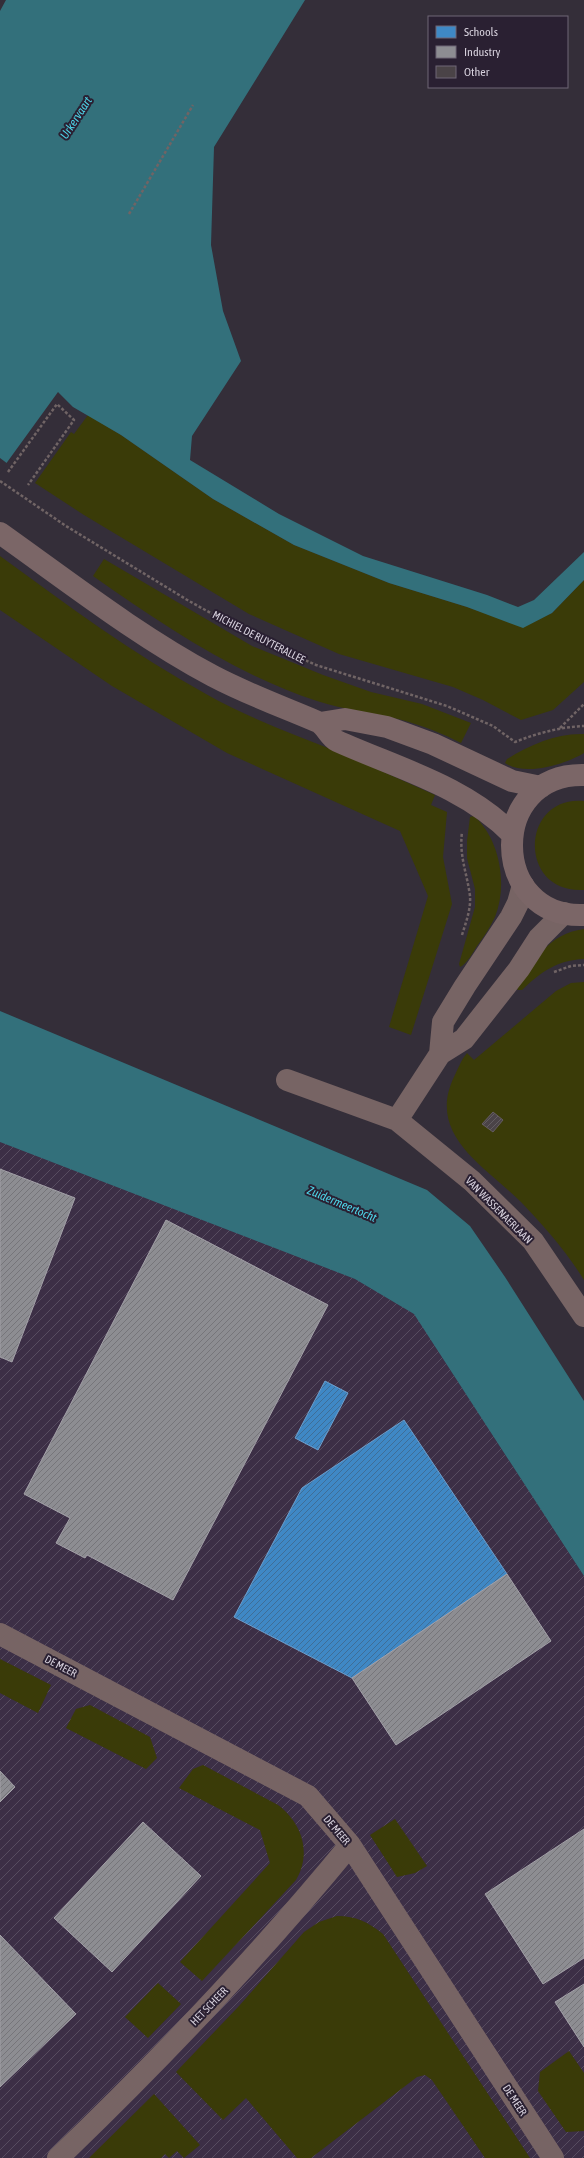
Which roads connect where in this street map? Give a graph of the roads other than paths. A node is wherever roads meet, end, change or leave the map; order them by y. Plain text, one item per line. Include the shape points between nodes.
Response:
1 (0, 533) edge
2 (320, 723) junction
3 (584, 775) edge
4 (541, 787) junction
5 (512, 834) junction
6 (523, 885) junction
7 (574, 914) edge
8 (440, 1054) junction
9 (287, 1080) dead end
10 (397, 1120) junction
11 (584, 1316) edge
12 (0, 1634) edge
13 (350, 1845) junction
14 (58, 2158) edge
15 (553, 2158) edge

1 - 2 main road via 177,655 212,676
2 - 4 main road via 345,719 387,727 433,744 512,781
2 - 5 main road via 335,740 385,760 476,804
3 - 4 main road via 561,778
4 - 5 main road via 522,808
5 - 6 main road via 514,865
6 - 7 main road via 541,903
6 - 8 street via 511,917 468,980 444,1022
7 - 8 street via 539,938 464,1039
8 - 10 street
9 - 10 street, VAN WASSENAERLAAN
10 - 11 street, VAN WASSENAERLAAN via 472,1181 533,1241
12 - 13 street, DE MEER via 308,1796
13 - 14 street, HET SCHEER via 292,1916 232,1983
13 - 15 street, DE MEER

